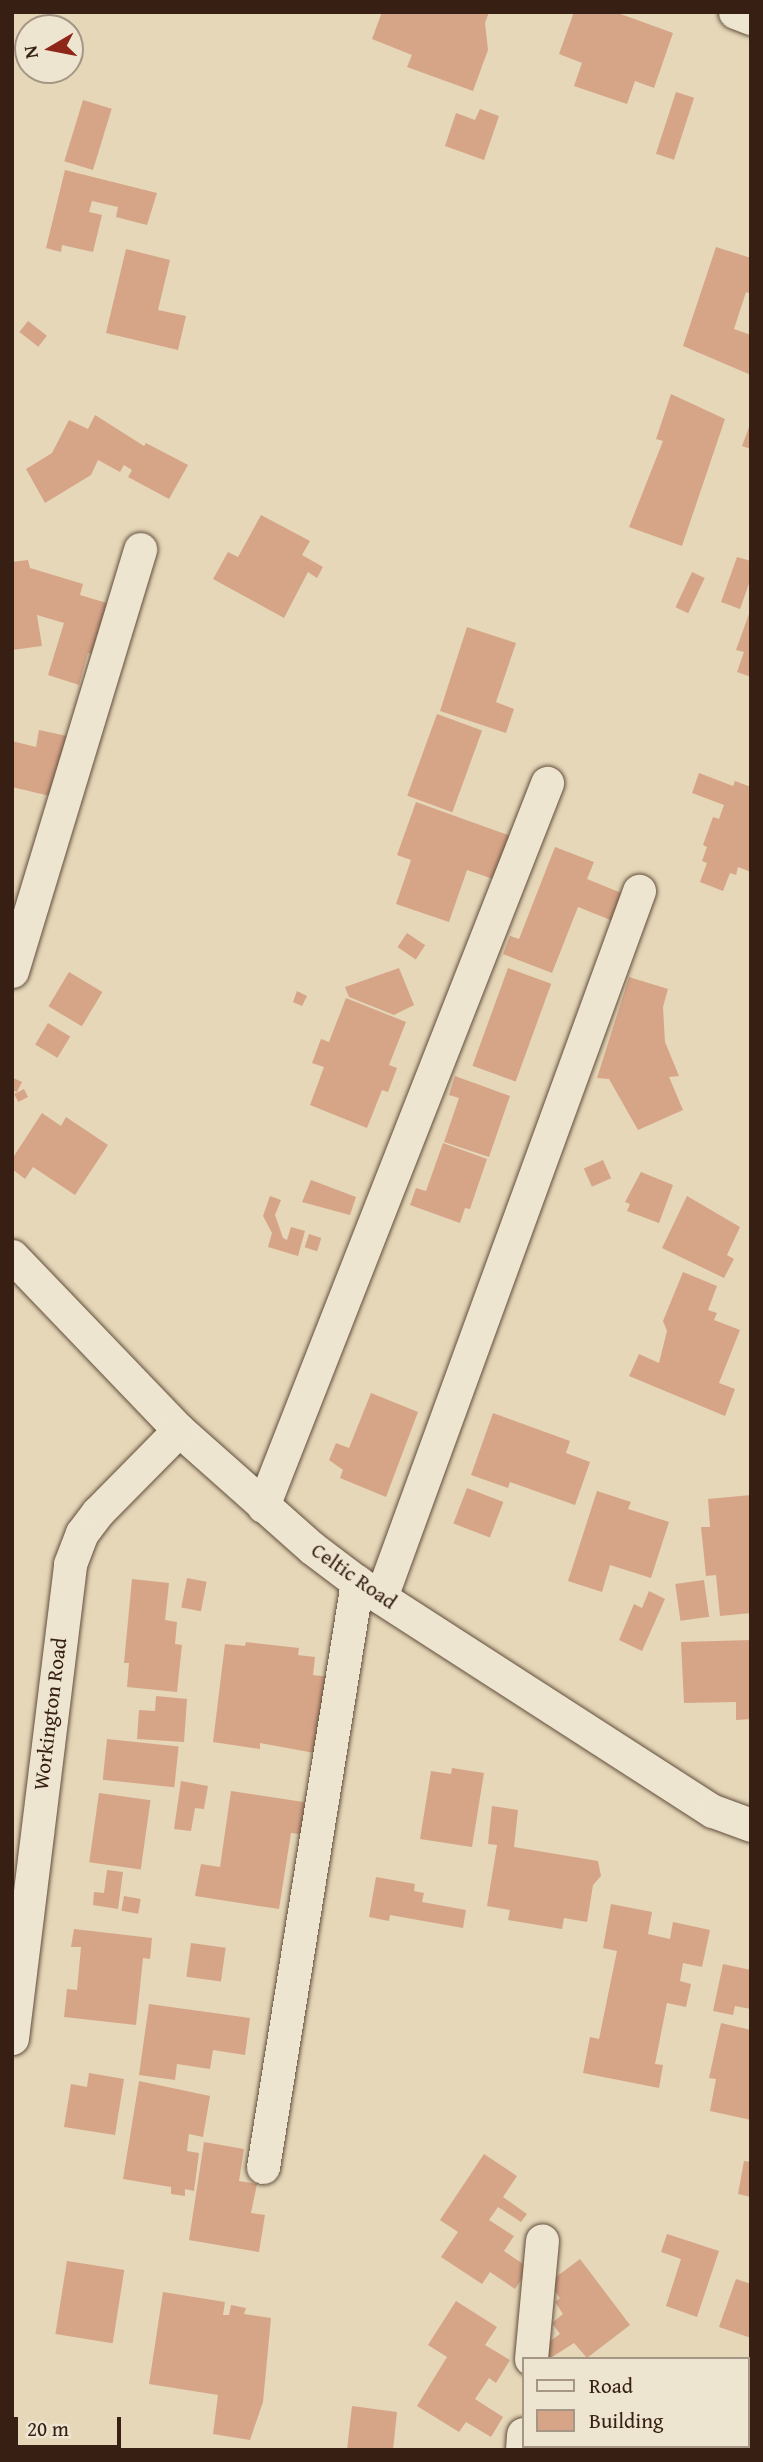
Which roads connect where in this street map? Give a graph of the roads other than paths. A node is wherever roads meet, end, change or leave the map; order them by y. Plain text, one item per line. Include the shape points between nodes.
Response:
1 (735, 12) edge
2 (751, 18) edge
3 (140, 549) dead end
4 (547, 783) dead end
5 (639, 891) dead end
6 (12, 971) edge
7 (12, 1256) edge
8 (179, 1430) junction
9 (263, 1506) junction
10 (369, 1589) junction
11 (751, 1825) edge
12 (12, 2038) edge
13 (263, 2167) dead end
14 (542, 2241) dead end
15 (531, 2357) edge

1 - 2 street
3 - 6 street
4 - 9 street
5 - 10 street
7 - 8 street, Celtic Road
8 - 9 street, Celtic Road
8 - 12 street, Workington Road via 98,1512 82,1533 71,1564
9 - 10 street, Celtic Road
10 - 11 street, Celtic Road via 713,1811
10 - 13 street
14 - 15 street

